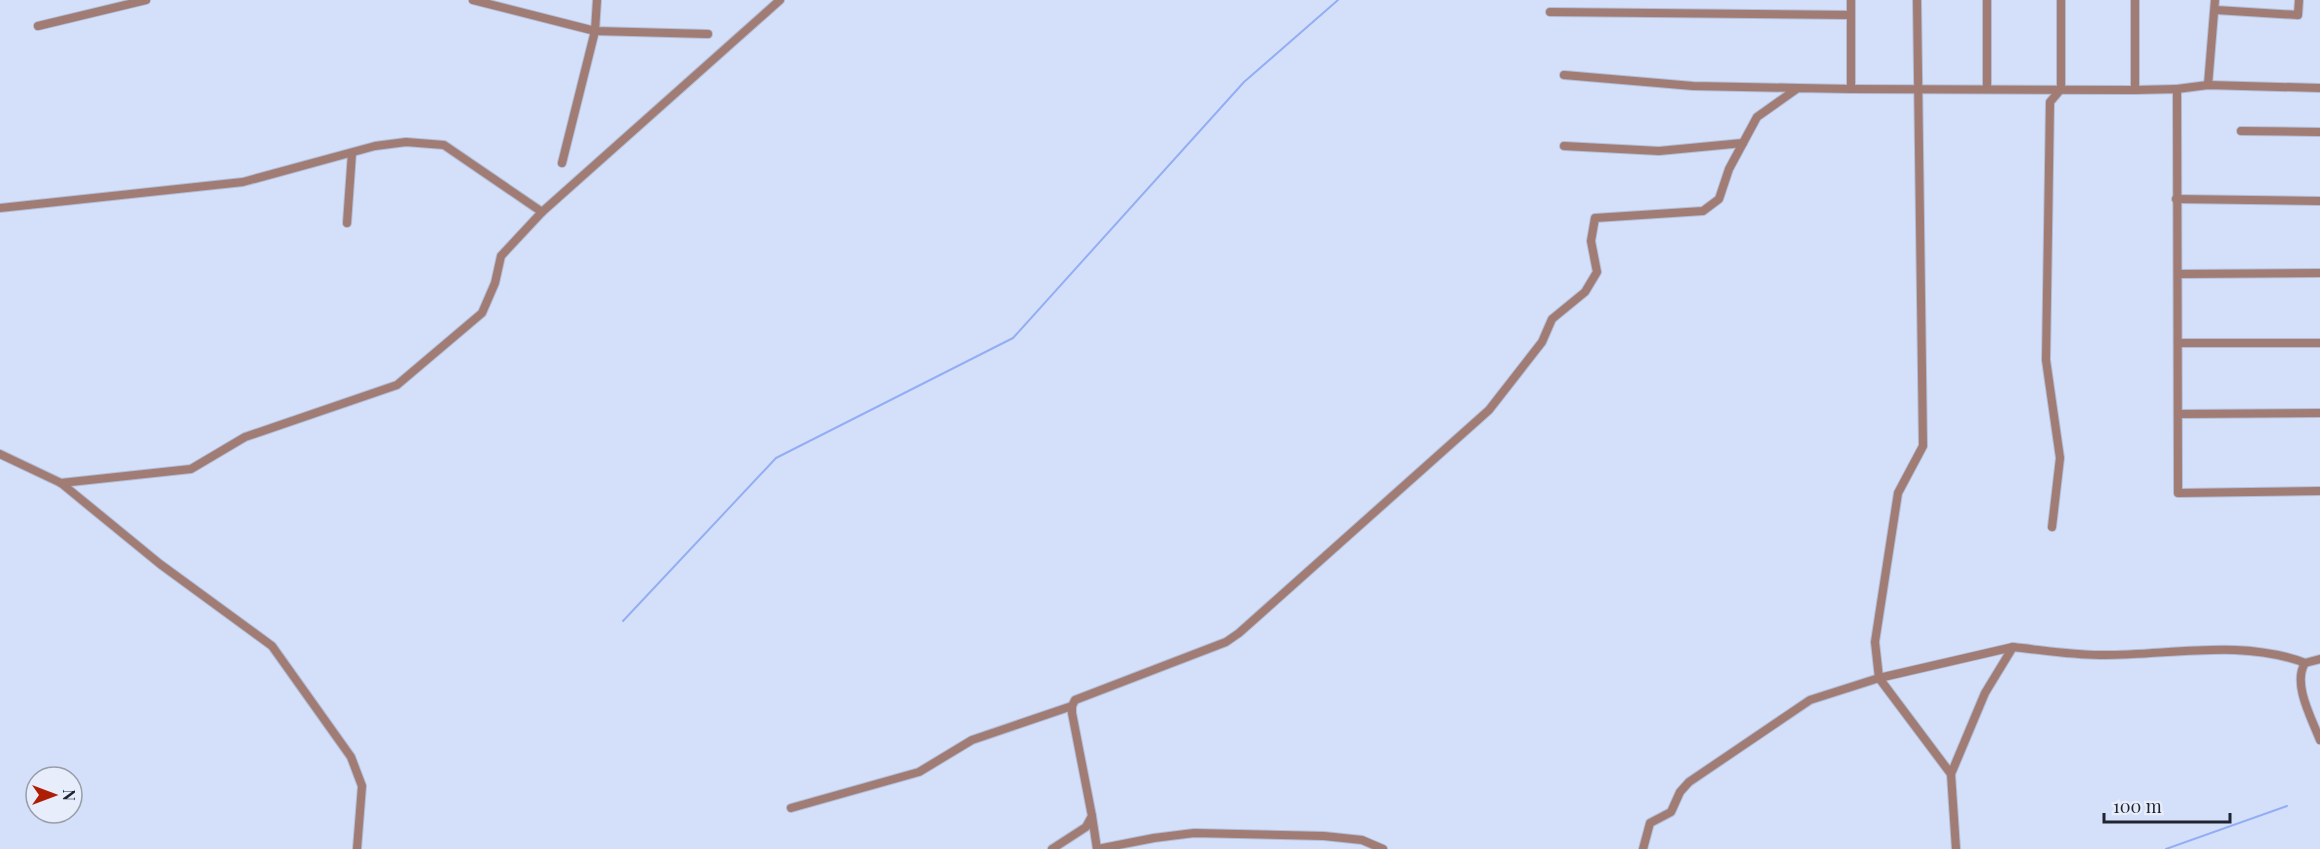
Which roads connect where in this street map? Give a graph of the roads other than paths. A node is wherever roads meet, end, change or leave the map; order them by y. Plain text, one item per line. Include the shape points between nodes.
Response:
1 (146, 0) edge
2 (473, 0) edge
3 (597, 0) edge
4 (780, 0) edge
5 (1851, 0) edge
6 (1917, 0) edge
7 (1988, 0) edge
8 (2061, 0) edge
9 (2135, 0) edge
10 (2215, 0) edge
11 (2299, 0) edge
12 (2216, 10) junction
13 (1550, 12) dead end
14 (1851, 15) junction
15 (38, 26) dead end
16 (595, 31) junction
17 (708, 34) dead end
18 (1564, 75) dead end
19 (2208, 85) junction
20 (1798, 88) junction
21 (1987, 88) junction
22 (2177, 88) junction
23 (2320, 88) edge
24 (1851, 89) junction
25 (2061, 89) junction
26 (1917, 90) junction
27 (2135, 90) junction
28 (2241, 131) dead end
29 (2320, 132) edge
30 (1743, 143) junction
31 (1564, 146) dead end
32 (352, 153) junction
33 (562, 163) dead end
34 (2176, 199) junction
35 (2320, 201) edge
36 (0, 208) edge
37 (542, 212) junction
38 (347, 223) dead end
39 (2320, 273) edge
40 (2179, 274) junction
41 (2178, 343) junction
42 (2320, 343) edge
43 (2178, 414) junction
44 (2320, 414) edge
45 (0, 454) edge
46 (61, 483) junction
47 (2320, 491) edge
48 (2052, 527) dead end
49 (2013, 647) junction
50 (2320, 659) edge
51 (2305, 663) junction
52 (1879, 678) junction
53 (1071, 706) junction
54 (2320, 740) edge
55 (1951, 774) junction
56 (791, 808) dead end
57 (1092, 816) junction
58 (357, 849) edge
59 (1052, 849) edge
60 (1098, 849) edge
61 (1383, 849) edge
62 (1643, 849) edge
63 (1956, 849) edge

1 - 15 street
2 - 16 street
3 - 16 street
4 - 37 street
5 - 14 street
6 - 26 street
7 - 21 street
8 - 25 street
9 - 27 street
10 - 12 street
11 - 12 street via 2298,15
12 - 19 street
13 - 14 street
14 - 24 street
16 - 17 street
16 - 33 street
18 - 20 street via 1693,87
19 - 22 street
19 - 23 street
20 - 24 street
20 - 30 street via 1757,117
21 - 25 street
21 - 26 street
22 - 27 street
22 - 34 street
24 - 26 street
25 - 27 street
25 - 48 street via 2050,102 2046,360 2060,459
26 - 52 street via 1923,446 1898,493 1875,642
28 - 29 street
30 - 31 street via 1659,151
30 - 53 street via 1719,199 1703,211 1595,218 1591,241 1597,272 1585,292 1552,319 1542,342 1489,410 1239,633 1226,642 1089,693
32 - 36 street via 243,182
32 - 37 street via 406,142 444,145
32 - 38 street
34 - 35 street
34 - 40 street
37 - 46 street via 501,256 482,313 397,385 245,436 191,469
39 - 40 street
40 - 41 street
41 - 42 street
41 - 43 street
43 - 44 street
43 - 47 street via 2178,493
45 - 46 street
46 - 58 street via 160,564 272,646 351,757 362,786
49 - 51 street via 2099,655 2252,651 2280,653
49 - 52 street
49 - 55 street via 1985,693
50 - 51 street
51 - 54 street via 2301,686
52 - 55 street
52 - 62 street via 1810,700 1689,782 1671,812 1650,823
53 - 56 street via 972,740 919,772
53 - 57 street
55 - 63 street
57 - 59 street via 1086,827
57 - 60 street
60 - 61 street via 1194,833 1324,836 1362,840

